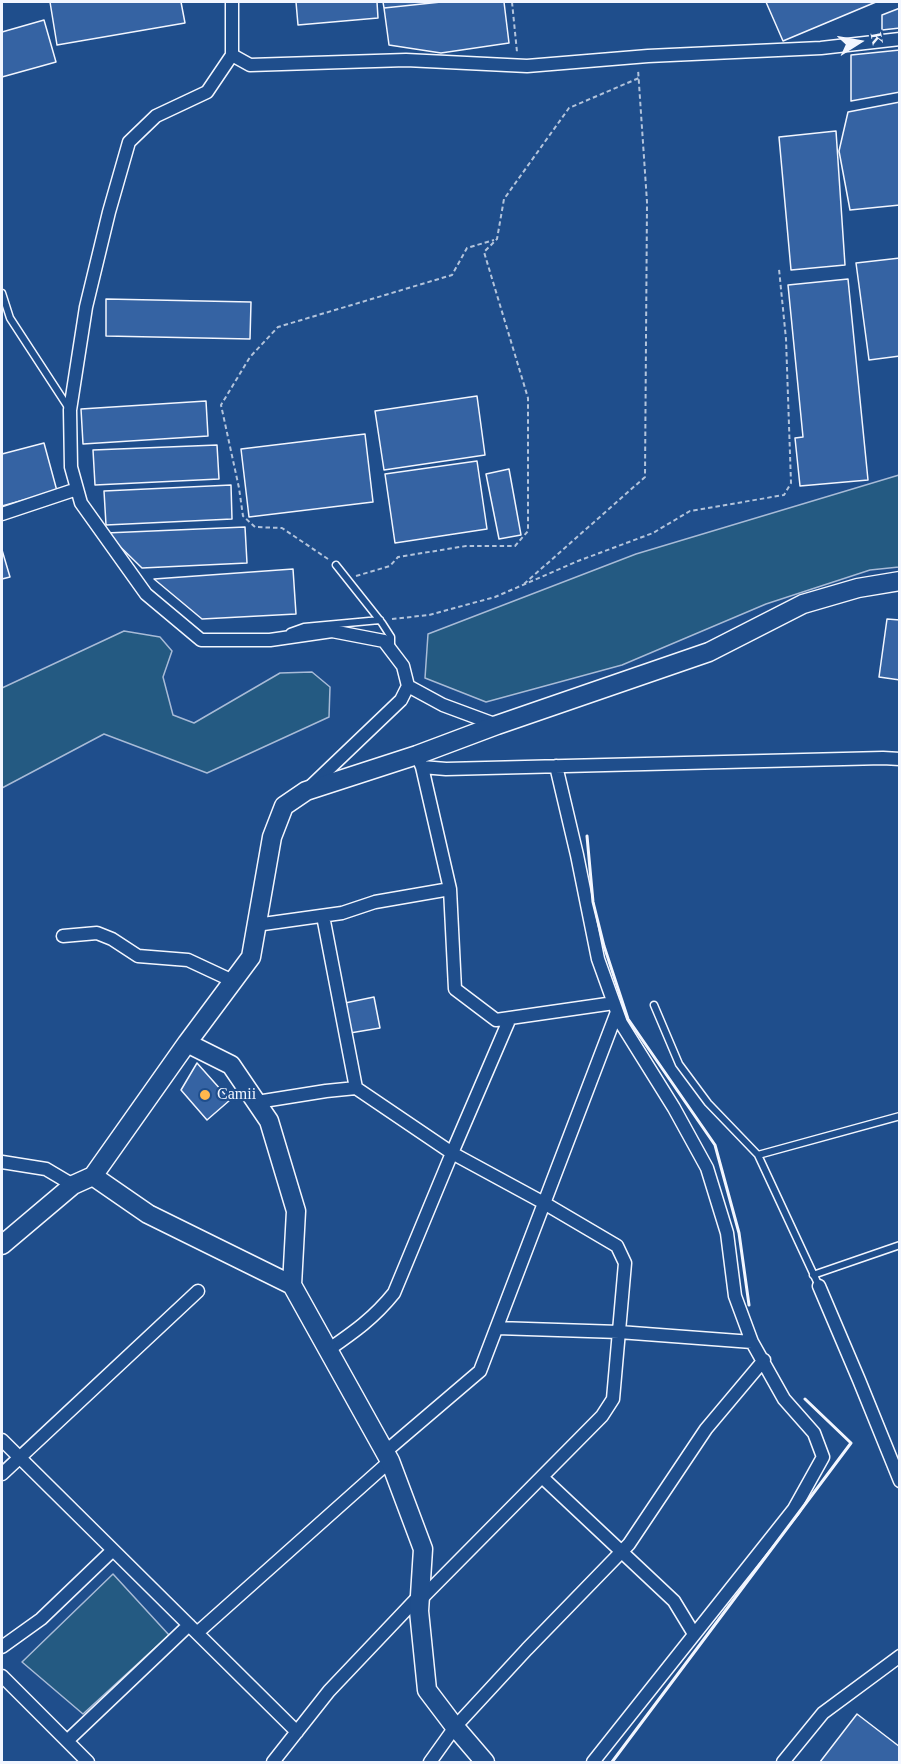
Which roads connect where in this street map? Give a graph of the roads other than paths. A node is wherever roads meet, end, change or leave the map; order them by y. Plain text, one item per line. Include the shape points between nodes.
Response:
1 (232, 2) edge
2 (900, 39) edge
3 (232, 55) junction
4 (2, 293) edge
5 (70, 410) junction
6 (77, 489) junction
7 (2, 514) edge
8 (336, 565) road end
9 (900, 581) edge
10 (380, 620) junction
11 (270, 640) junction
12 (391, 650) junction
13 (408, 686) junction
14 (497, 725) junction
15 (900, 759) edge
16 (419, 761) junction
17 (556, 766) junction
18 (306, 791) junction
19 (450, 889) junction
20 (322, 916) junction
21 (256, 925) junction
22 (63, 936) dead end
23 (233, 981) junction
24 (654, 1005) dead end
25 (616, 1008) junction
26 (510, 1018) junction
27 (187, 1043) junction
28 (356, 1088) junction
29 (257, 1102) junction
30 (900, 1116) edge
31 (452, 1153) junction
32 (758, 1155) junction
33 (2, 1162) edge
34 (93, 1176) junction
35 (74, 1185) junction
36 (544, 1203) junction
37 (2, 1245) edge
38 (900, 1245) edge
39 (816, 1280) junction
40 (292, 1285) junction
41 (198, 1291) dead end
42 (496, 1328) junction
43 (619, 1332) junction
44 (752, 1342) junction
45 (328, 1350) junction
46 (764, 1360) junction
47 (2, 1440) edge
48 (388, 1456) junction
49 (19, 1457) junction
50 (2, 1474) edge
51 (542, 1477) junction
52 (900, 1481) edge
53 (113, 1550) junction
54 (621, 1552) junction
55 (420, 1597) junction
56 (193, 1629) junction
57 (694, 1635) junction
58 (2, 1647) edge
59 (900, 1656) edge
60 (2, 1676) edge
61 (454, 1727) junction
62 (297, 1732) junction
63 (67, 1741) junction
64 (88, 1762) edge
65 (273, 1762) edge
66 (430, 1762) edge
67 (485, 1762) edge
68 (593, 1762) edge
69 (783, 1762) edge

1 - 3 street
2 - 3 street via 821,48 518,66 406,60 250,65
3 - 5 street via 207,92 156,116 129,142 86,307
4 - 5 lane via 10,318
5 - 6 street via 71,466
6 - 7 street
6 - 11 street via 81,503 146,594 201,640
8 - 10 lane
9 - 14 street via 803,604 709,652
10 - 11 lane via 304,627
10 - 12 lane via 391,637
11 - 12 street via 332,631 384,641
12 - 13 street via 403,666
13 - 14 street via 443,705
13 - 18 street via 401,700
14 - 16 street
15 - 17 street
16 - 17 street via 446,768
16 - 18 street
16 - 19 street
17 - 25 street via 598,959
18 - 21 street via 284,806 272,837
19 - 20 street
19 - 26 street via 455,989 496,1020
20 - 21 street
20 - 28 street
21 - 23 street via 251,957
22 - 23 street via 97,933 138,956 188,960
23 - 27 street
24 - 32 lane via 679,1064 708,1103
25 - 26 street
25 - 36 street
25 - 44 street via 621,1023 707,1168 726,1233 735,1296
26 - 31 street
27 - 29 street via 231,1065
27 - 34 street
28 - 29 street
28 - 31 street
29 - 40 street via 269,1121 296,1211
30 - 32 lane
31 - 36 street
31 - 45 street via 394,1293 362,1327
32 - 39 lane
33 - 35 street via 46,1169
34 - 35 street
34 - 40 street via 148,1214
35 - 37 street
36 - 42 street
36 - 43 street via 617,1246 625,1263
38 - 39 lane
39 - 52 street
40 - 45 street
41 - 49 street
42 - 43 street
42 - 48 street via 480,1371
43 - 44 street
43 - 51 street via 613,1399 602,1416
44 - 46 street
45 - 48 street
46 - 54 street via 706,1429
46 - 57 street via 784,1399 814,1433 823,1457 794,1509
47 - 49 street
48 - 55 street via 423,1549
48 - 56 street
49 - 50 street
49 - 53 street
51 - 54 street
51 - 55 street
53 - 56 street
53 - 58 street via 41,1619
54 - 57 street via 674,1601
54 - 61 street
55 - 61 street via 427,1690
55 - 62 street via 329,1691
56 - 62 street
56 - 63 street
57 - 68 street
59 - 69 street via 823,1713
60 - 63 street
61 - 66 street
61 - 67 street
62 - 65 street
63 - 64 street

